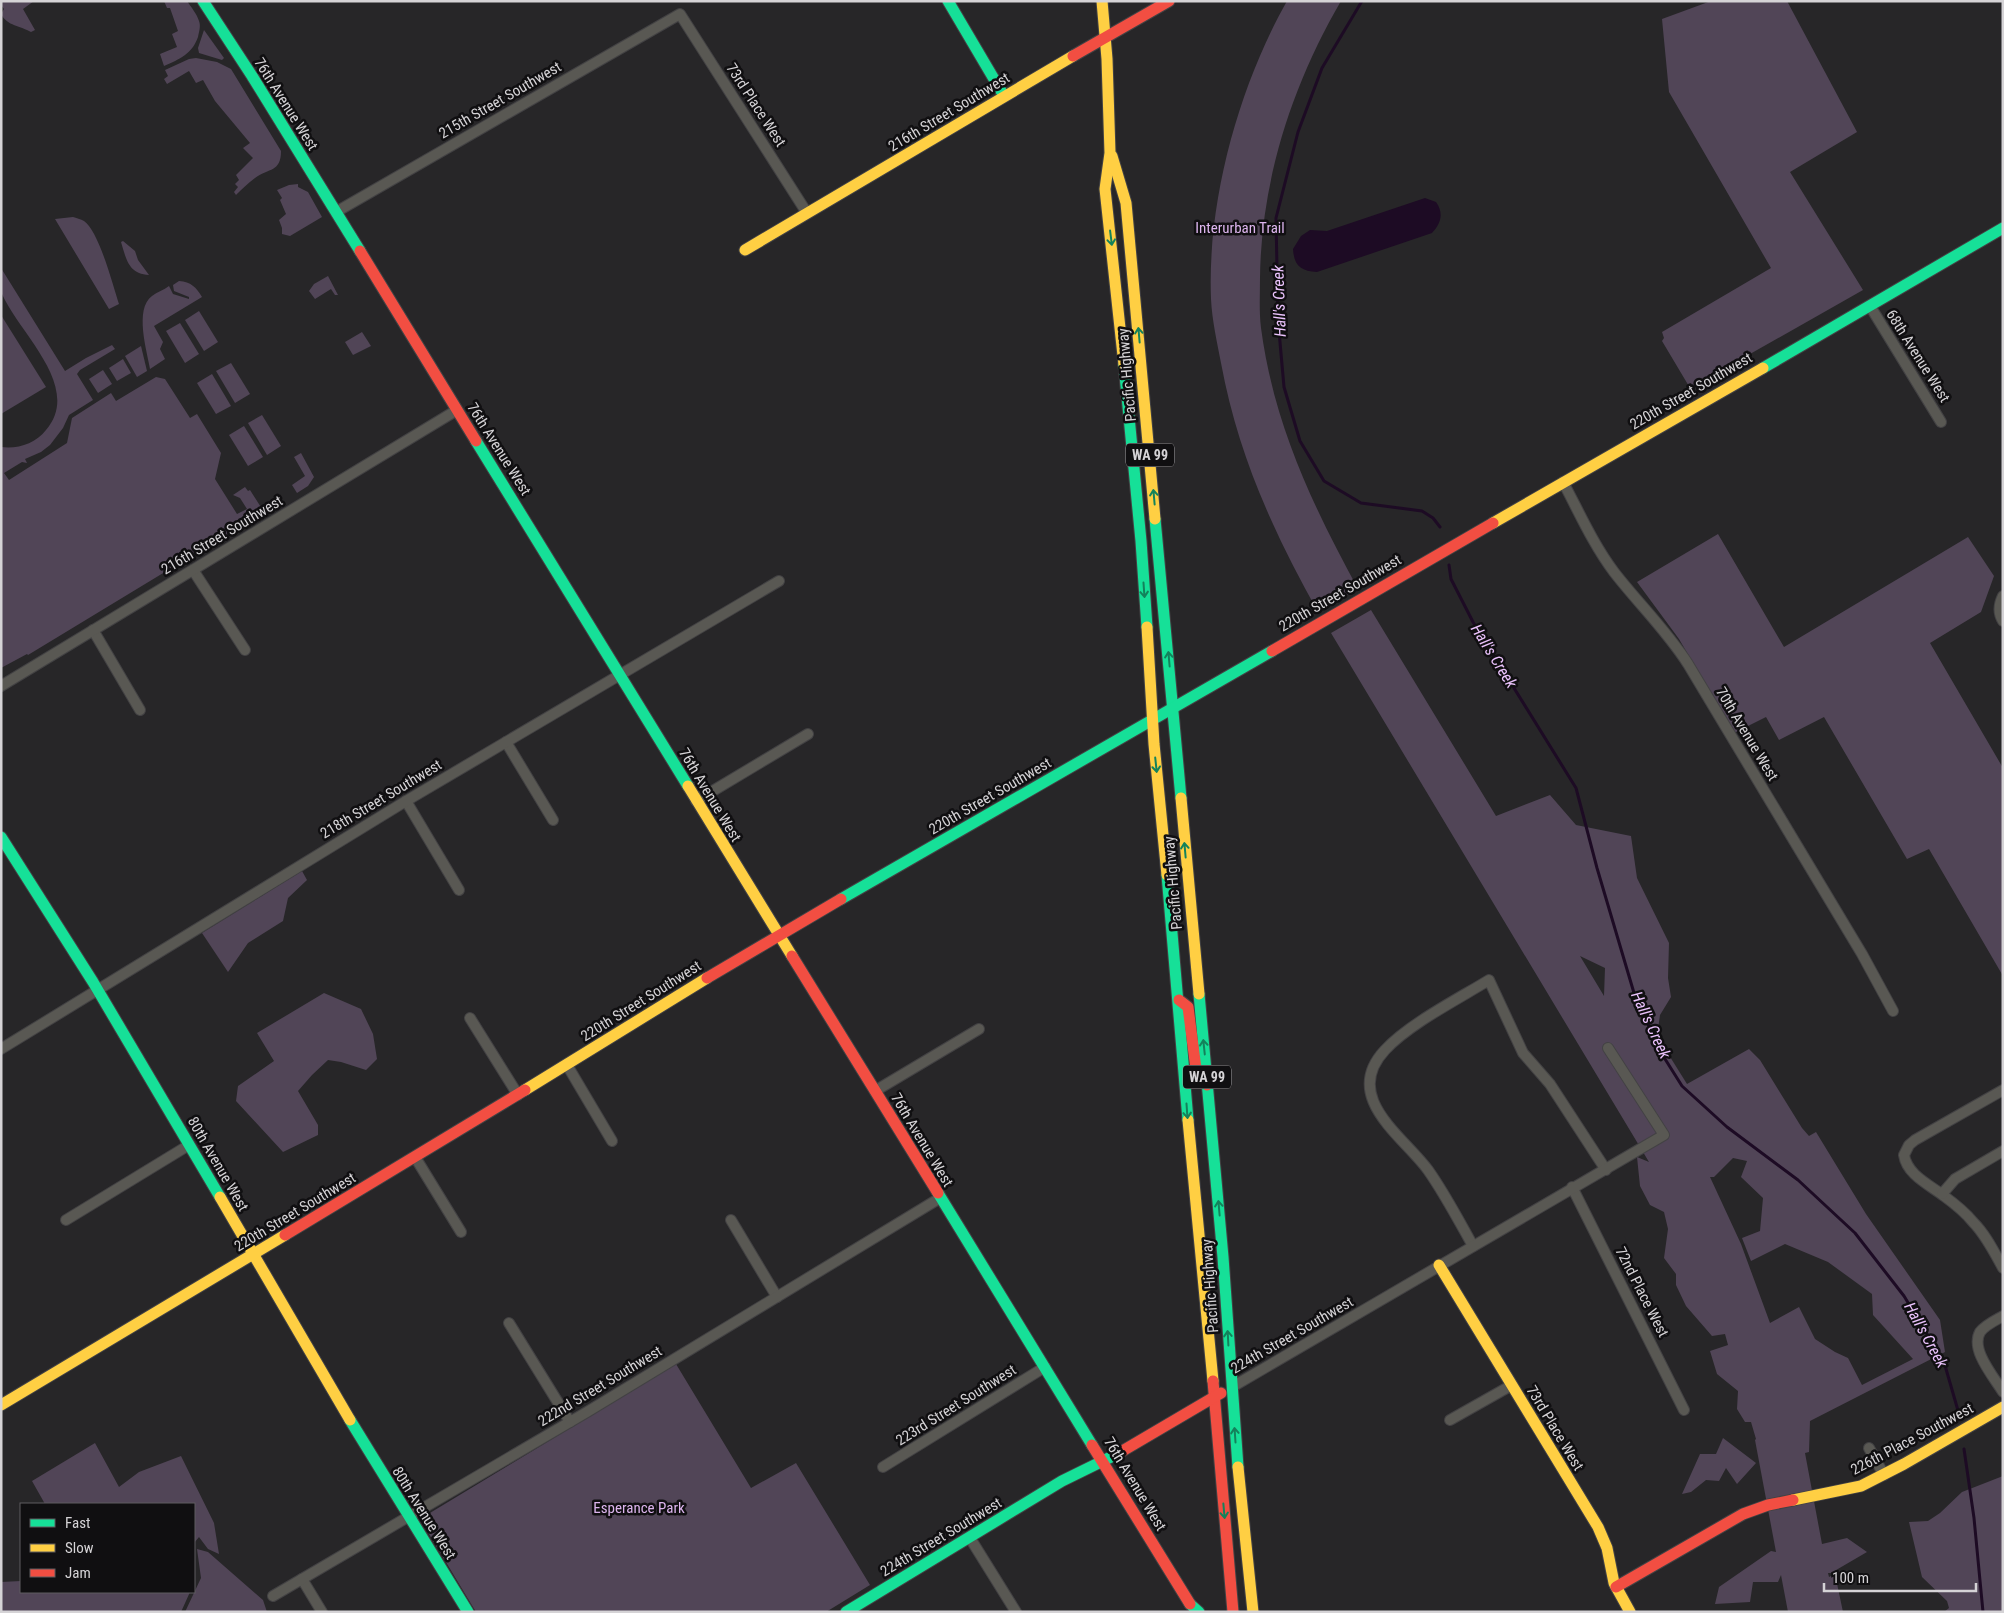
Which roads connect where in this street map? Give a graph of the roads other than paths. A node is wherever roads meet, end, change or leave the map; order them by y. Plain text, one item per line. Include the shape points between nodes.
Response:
1 (203, 1) edge
2 (948, 1) edge
3 (1102, 1) edge
4 (1169, 1) edge
5 (680, 14) joint
6 (1105, 39) junction
7 (1004, 96) junction
8 (1110, 153) junction
9 (336, 212) junction
10 (807, 213) junction
11 (2003, 228) edge
12 (745, 250) dead end
13 (1870, 306) junction
14 (457, 410) junction
15 (1941, 422) dead end
16 (1563, 482) junction
17 (193, 570) junction
18 (779, 581) dead end
19 (2003, 596) edge
20 (2003, 621) edge
21 (93, 630) junction
22 (245, 650) dead end
23 (619, 675) junction
24 (1, 686) edge
25 (1172, 707) junction
26 (140, 710) dead end
27 (1153, 718) junction
28 (808, 734) dead end
29 (506, 742) junction
30 (406, 801) junction
31 (696, 801) junction
32 (553, 820) dead end
33 (1, 837) edge
34 (459, 890) dead end
35 (778, 935) junction
36 (97, 990) junction
37 (1179, 1000) junction
38 (1893, 1011) dead end
39 (470, 1018) dead end
40 (978, 1029) dead end
41 (1608, 1048) dead end
42 (1, 1049) edge
43 (567, 1065) junction
44 (1207, 1085) junction
45 (875, 1090) junction
46 (2003, 1090) edge
47 (518, 1095) junction
48 (612, 1141) dead end
49 (189, 1145) junction
50 (2003, 1151) edge
51 (415, 1157) junction
52 (1606, 1170) junction
53 (1572, 1187) junction
54 (1942, 1194) junction
55 (940, 1198) junction
56 (66, 1220) dead end
57 (731, 1220) dead end
58 (461, 1232) dead end
59 (1473, 1246) junction
60 (254, 1254) junction
61 (1439, 1265) junction
62 (2003, 1268) edge
63 (777, 1297) junction
64 (2003, 1316) edge
65 (509, 1323) dead end
66 (1044, 1368) junction
67 (1512, 1385) junction
68 (1232, 1387) junction
69 (2003, 1392) edge
70 (1215, 1397) junction
71 (1, 1405) edge
72 (2003, 1407) edge
73 (1684, 1410) dead end
74 (1450, 1420) dead end
75 (570, 1422) junction
76 (1088, 1437) junction
77 (1869, 1448) dead end
78 (1118, 1454) junction
79 (1104, 1462) junction
80 (882, 1467) dead end
81 (1884, 1475) junction
82 (408, 1516) junction
83 (970, 1538) junction
84 (302, 1579) junction
85 (1616, 1587) junction
86 (273, 1596) dead end
87 (1194, 1609) edge
88 (322, 1612) edge
89 (468, 1612) edge
90 (846, 1612) edge
91 (1016, 1612) edge
92 (1233, 1612) edge
93 (1253, 1612) edge
94 (1630, 1612) edge

1 - 9 main road, 76th Avenue West
2 - 7 main road
3 - 6 main road, Pacific Highway / WA 99
4 - 6 main road, 216th Street Southwest
5 - 9 street, 215th Street Southwest
5 - 10 street, 73rd Place West
6 - 7 main road, 216th Street Southwest
6 - 8 main road, Pacific Highway / WA 99
7 - 10 main road, 216th Street Southwest
25 -> 8 main road, Pacific Highway / WA 99 via 1126,195
8 -> 27 main road, Pacific Highway / WA 99 via 1105,189 1141,541
9 - 14 main road, 76th Avenue West
10 - 12 main road, 216th Street Southwest
11 - 13 main road, 220th Street Southwest
13 - 15 street, 68th Avenue West
13 - 16 main road, 220th Street Southwest
14 - 17 street, 216th Street Southwest
14 - 23 main road, 76th Avenue West
16 - 25 main road, 220th Street Southwest
16 - 38 street, 70th Avenue West via 1614,572 1688,664
17 - 21 street, 216th Street Southwest
17 - 22 street
18 - 23 street, 218th Street Southwest
19 - 20 street via 1999,602
21 - 24 street, 216th Street Southwest
21 - 26 street
23 - 29 street, 218th Street Southwest
23 - 31 main road, 76th Avenue West
25 - 27 main road, 220th Street Southwest
44 -> 25 main road, Pacific Highway / WA 99
27 - 35 main road, 220th Street Southwest
27 -> 37 main road, Pacific Highway / WA 99
28 - 31 street
29 - 30 street, 218th Street Southwest
29 - 32 street
30 - 34 street
30 - 36 street, 218th Street Southwest
31 - 35 main road, 76th Avenue West
33 - 36 main road, 80th Avenue West
35 - 43 main road, 220th Street Southwest
35 - 45 main road, 76th Avenue West
36 - 42 street, 218th Street Southwest
36 - 49 main road, 80th Avenue West
37 - 44 main road via 1188,1007 1196,1069
37 -> 70 main road, Pacific Highway / WA 99
39 - 47 street
40 - 45 street
41 - 52 street, 224th Street Southwest via 1664,1135
43 - 47 main road, 220th Street Southwest
43 - 48 street
68 -> 44 main road, Pacific Highway / WA 99
45 - 55 main road, 76th Avenue West
46 - 54 street via 1915,1140 1906,1149 1907,1165 1927,1185
47 - 51 main road, 220th Street Southwest
49 - 56 street
49 - 60 main road, 80th Avenue West
50 - 54 street via 1955,1179
51 - 58 street
51 - 60 main road, 220th Street Southwest
52 - 53 street, 224th Street Southwest
52 - 59 street via 1550,1084 1523,1053 1489,980 1409,1030 1384,1050 1372,1070 1370,1091 1377,1112 1431,1174
53 - 59 street, 224th Street Southwest
53 - 73 street, 72nd Place West
54 - 62 street via 1975,1224
55 - 63 street, 222nd Street Southwest
55 - 66 main road, 76th Avenue West
57 - 63 street
59 - 61 street, 224th Street Southwest
60 - 71 main road, 220th Street Southwest
60 - 82 main road, 80th Avenue West
61 - 67 main road, 73rd Place West
61 - 68 street, 224th Street Southwest
63 - 75 street, 222nd Street Southwest
64 - 69 street via 1981,1332 1978,1351
65 - 75 street
66 - 76 main road, 76th Avenue West
66 - 80 street, 223rd Street Southwest
67 - 74 street
67 - 85 main road, 73rd Place West via 1602,1535
68 - 70 main road, 224th Street Southwest
93 -> 68 main road, Pacific Highway / WA 99
70 - 78 main road, 224th Street Southwest
70 -> 92 main road, Pacific Highway / WA 99
72 - 81 main road, 226th Place Southwest
75 - 82 street, 222nd Street Southwest
76 - 78 main road
76 - 79 main road, 76th Avenue West
77 - 81 street
78 - 79 main road, 224th Street Southwest
79 - 83 main road, 224th Street Southwest via 1062,1481
79 - 87 main road, 76th Avenue West
81 - 85 main road, 226th Place Southwest via 1832,1494 1742,1514
82 - 84 street, 222nd Street Southwest
82 - 89 main road, 80th Avenue West
83 - 90 main road, 224th Street Southwest
83 - 91 street
84 - 86 street, 222nd Street Southwest
84 - 88 street
85 - 94 main road, 73rd Place West

